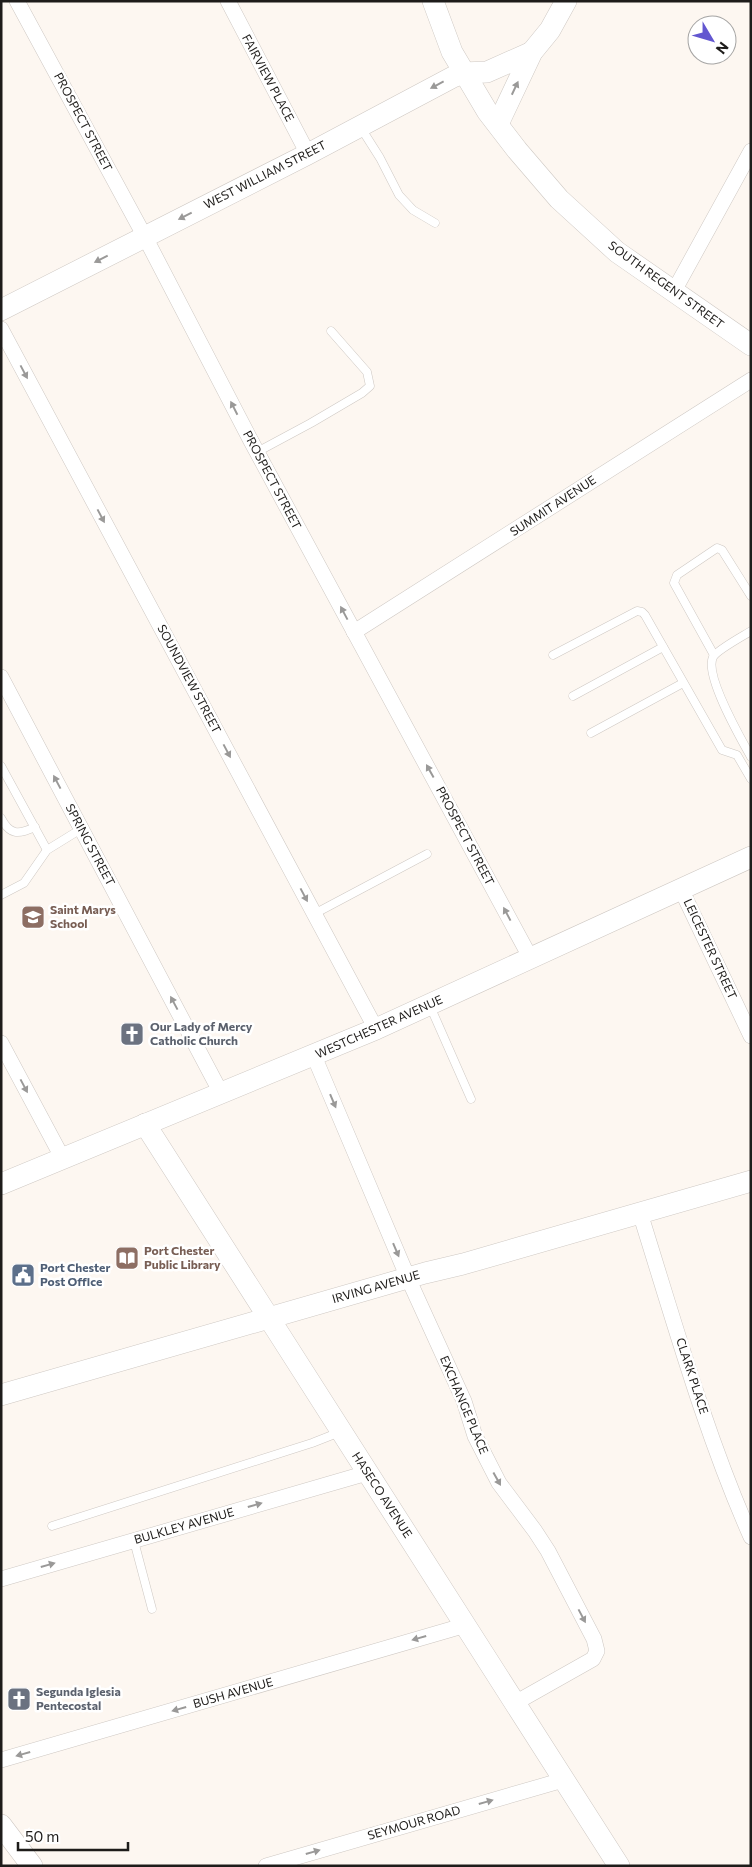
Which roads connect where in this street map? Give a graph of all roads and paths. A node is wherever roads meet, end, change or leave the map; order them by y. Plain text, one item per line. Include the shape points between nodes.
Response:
1 (17, 1) edge
2 (228, 1) edge
3 (566, 1) edge
4 (437, 3) edge
5 (532, 52) junction
6 (464, 73) junction
7 (498, 124) junction
8 (360, 126) junction
9 (751, 151) edge
10 (308, 154) junction
11 (435, 223) dead end
12 (145, 237) junction
13 (674, 291) junction
14 (1, 310) edge
15 (1, 329) edge
16 (331, 331) dead end
17 (751, 345) edge
18 (751, 380) edge
19 (257, 452) junction
20 (751, 596) edge
21 (751, 631) edge
22 (354, 632) junction
23 (663, 647) junction
24 (553, 655) dead end
25 (714, 655) junction
26 (1, 677) edge
27 (682, 683) junction
28 (572, 696) dead end
29 (591, 733) dead end
30 (751, 757) edge
31 (1, 766) edge
32 (751, 779) edge
33 (1, 818) edge
34 (35, 827) junction
35 (82, 829) junction
36 (47, 850) junction
37 (427, 854) dead end
38 (751, 858) edge
39 (681, 889) junction
40 (1, 895) edge
41 (314, 914) junction
42 (530, 957) junction
43 (429, 1004) junction
44 (376, 1029) junction
45 (751, 1036) edge
46 (1, 1043) edge
47 (314, 1056) junction
48 (221, 1093) junction
49 (471, 1099) dead end
50 (145, 1124) junction
51 (63, 1159) junction
52 (751, 1181) edge
53 (1, 1184) edge
54 (640, 1213) junction
55 (408, 1278) junction
56 (270, 1318) junction
57 (2, 1394) edge
58 (341, 1431) junction
59 (367, 1473) junction
60 (52, 1526) dead end
61 (751, 1537) edge
62 (134, 1541) junction
63 (1, 1579) edge
64 (152, 1609) dead end
65 (466, 1625) junction
66 (515, 1703) junction
67 (1, 1760) edge
68 (563, 1780) junction
69 (2, 1829) edge
70 (32, 1866) edge
71 (266, 1866) edge
72 (619, 1866) edge

1 - 12 street, PROSPECT STREET
2 - 10 street, FAIRVIEW PLACE
3 - 5 street, WEST WILLIAM STREET via 550,30
4 - 6 street, SOUTH REGENT STREET via 452,52
5 - 6 street, WEST WILLIAM STREET via 487,72
7 -> 5 street, WEST WILLIAM STREET
6 - 7 street, SOUTH REGENT STREET
6 -> 8 street, WEST WILLIAM STREET
7 - 13 street, SOUTH REGENT STREET via 560,199 617,252
8 - 10 street, WEST WILLIAM STREET
8 - 11 lane via 399,196 413,210
9 - 13 street
10 -> 12 street, WEST WILLIAM STREET
12 -> 14 street, WEST WILLIAM STREET
19 -> 12 street, PROSPECT STREET
13 - 17 street, SOUTH REGENT STREET
15 -> 41 street, SOUNDVIEW STREET
16 - 19 lane via 367,372 370,386
18 - 22 street, SUMMIT AVENUE
22 -> 19 street, PROSPECT STREET
20 - 25 lane via 722,550 717,548 674,579
21 - 25 lane
42 -> 22 street, PROSPECT STREET
23 - 24 lane via 645,615 637,611
23 - 27 lane
23 - 28 lane
25 - 30 lane via 711,663 717,690
35 -> 26 street, SPRING STREET
27 - 29 lane
27 - 32 lane via 722,750 737,755
31 - 34 lane
33 - 34 lane via 6,828 16,832
34 - 36 lane
35 - 36 lane
48 -> 35 street, SPRING STREET
36 - 40 lane via 24,883
37 - 41 lane
38 - 39 street, WESTCHESTER AVENUE
39 - 42 street, WESTCHESTER AVENUE
39 - 45 street, LEICESTER STREET
41 - 44 street, SOUNDVIEW STREET
42 - 43 street, WESTCHESTER AVENUE
43 - 44 street, WESTCHESTER AVENUE
43 - 49 lane
44 - 47 street, WESTCHESTER AVENUE
46 -> 51 street
47 - 48 street, WESTCHESTER AVENUE
47 -> 55 street, EXCHANGE PLACE
48 - 50 street, WESTCHESTER AVENUE
50 - 51 street, WESTCHESTER AVENUE
50 - 56 street, HASECO AVENUE
51 - 53 street, WESTCHESTER AVENUE
52 - 54 street, IRVING AVENUE
54 - 55 street, IRVING AVENUE
54 - 61 street, CLARK PLACE via 693,1380
55 - 56 street, IRVING AVENUE
55 -> 66 street, EXCHANGE PLACE via 464,1401 475,1436 499,1484 548,1551 591,1633 597,1651 593,1660
56 - 57 street, IRVING AVENUE
56 - 58 street, HASECO AVENUE
58 - 59 street, HASECO AVENUE
58 - 60 lane
62 -> 59 street, BULKLEY AVENUE
59 - 65 street, HASECO AVENUE
63 -> 62 street, BULKLEY AVENUE
62 - 64 lane
65 - 66 street, HASECO AVENUE
65 -> 67 street, BUSH AVENUE
66 - 68 street, HASECO AVENUE
71 -> 68 street, SEYMOUR ROAD
68 - 72 street, HASECO AVENUE
69 - 70 street

